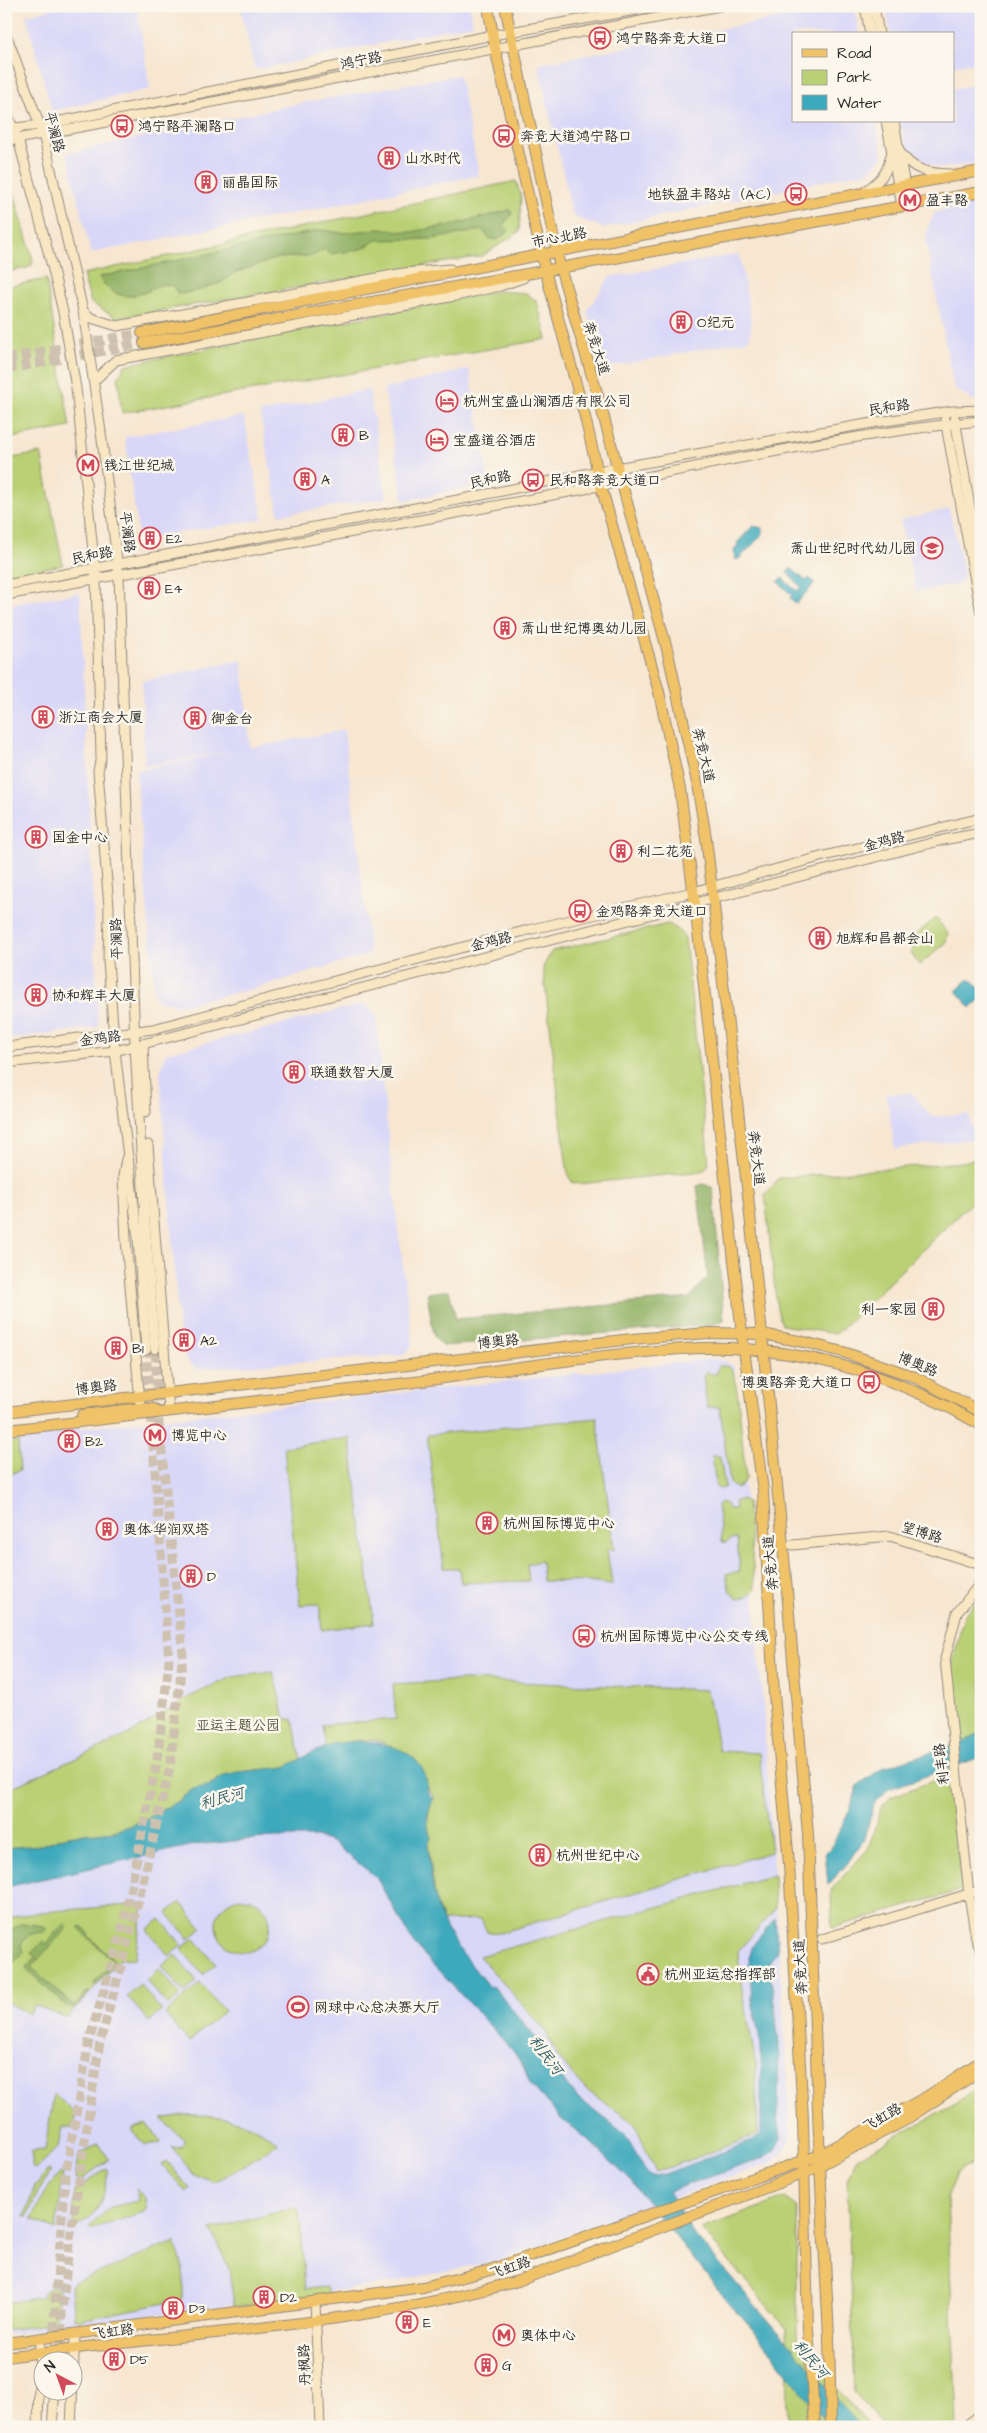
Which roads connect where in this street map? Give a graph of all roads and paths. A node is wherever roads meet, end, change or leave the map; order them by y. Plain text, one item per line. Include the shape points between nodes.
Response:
1 (488, 6) edge
2 (505, 6) edge
3 (659, 6) edge
4 (720, 6) edge
5 (865, 6) edge
6 (874, 6) edge
7 (870, 32) edge
8 (879, 32) edge
9 (510, 33) junction
10 (6, 34) edge
11 (493, 35) junction
12 (512, 44) junction
13 (495, 48) junction
14 (6, 111) edge
15 (886, 122) edge
16 (894, 122) edge
17 (9, 128) edge
18 (42, 130) junction
19 (18, 139) junction
20 (6, 141) edge
21 (895, 150) junction
22 (981, 171) edge
23 (960, 174) junction
24 (901, 187) junction
25 (981, 192) edge
26 (861, 194) junction
27 (905, 206) junction
28 (557, 251) junction
29 (542, 254) junction
30 (483, 266) junction
31 (560, 267) junction
32 (545, 270) junction
33 (83, 311) junction
34 (95, 380) junction
35 (981, 410) edge
36 (948, 412) junction
37 (981, 421) edge
38 (956, 424) junction
39 (946, 425) junction
40 (617, 467) junction
41 (599, 471) junction
42 (621, 482) junction
43 (601, 486) junction
44 (118, 564) junction
45 (95, 568) junction
46 (981, 571) edge
47 (119, 576) junction
48 (96, 579) junction
49 (6, 585) edge
50 (6, 595) edge
51 (981, 613) edge
52 (981, 818) edge
53 (981, 833) edge
54 (712, 887) junction
55 (693, 892) junction
56 (713, 900) junction
57 (695, 904) junction
58 (136, 1030) junction
59 (114, 1033) junction
60 (139, 1044) junction
61 (6, 1046) edge
62 (115, 1051) junction
63 (6, 1063) edge
64 (126, 1154) junction
65 (742, 1334) junction
66 (762, 1334) junction
67 (745, 1349) junction
68 (764, 1351) junction
69 (167, 1393) junction
70 (139, 1396) junction
71 (55, 1406) junction
72 (140, 1411) junction
73 (169, 1411) junction
74 (6, 1412) edge
75 (981, 1412) edge
76 (6, 1418) edge
77 (6, 1423) edge
78 (981, 1425) edge
79 (6, 1430) edge
80 (792, 1545) dead end
81 (981, 1565) edge
82 (981, 1582) edge
83 (981, 1890) edge
84 (969, 1895) junction
85 (822, 1939) dead end
86 (981, 1950) edge
87 (981, 2061) edge
88 (981, 2070) edge
89 (804, 2160) junction
90 (820, 2160) junction
91 (805, 2173) junction
92 (315, 2302) junction
93 (316, 2321) junction
94 (76, 2335) junction
95 (40, 2338) junction
96 (6, 2343) edge
97 (38, 2350) edge
98 (76, 2350) joint
99 (32, 2354) edge
100 (6, 2357) edge
101 (38, 2400) edge
102 (54, 2400) edge
103 (59, 2400) edge
104 (73, 2400) edge
105 (981, 2414) edge
106 (815, 2423) edge
107 (38, 2427) edge
108 (52, 2427) edge
109 (58, 2427) edge
110 (71, 2427) edge
111 (320, 2427) edge
112 (831, 2427) edge
113 (964, 2427) edge

1 - 11 main road, 奔竞大道
2 - 9 main road, 奔竞大道
3 - 9 main road, 鸿宁路
4 - 12 main road, 鸿宁路
5 - 7 main road
6 - 8 main road
9 - 11 main road, 鸿宁路
9 - 12 main road, 奔竞大道
10 - 18 main road, 平澜路
11 - 13 main road, 奔竞大道
11 - 18 main road, 鸿宁路
12 - 13 main road, 鸿宁路
12 - 28 main road, 奔竞大道
13 - 18 main road, 鸿宁路
13 - 29 main road, 奔竞大道
14 - 17 main road, 平澜路
15 - 21 main road
16 - 21 main road
17 - 18 main road, 鸿宁路
17 - 19 main road, 平澜路
18 - 19 main road, 鸿宁路
18 - 33 main road, 平澜路
19 - 20 main road, 鸿宁路
19 - 45 main road, 平澜路 via 63,312 82,435
21 - 23 main road via 921,171
21 - 24 main road
21 - 26 main road via 885,174
22 - 23 main road, 市心北路
23 - 24 main road, 市心北路
24 - 26 main road, 市心北路
24 - 27 main road
25 - 27 main road, 市心北路
26 - 28 main road, 市心北路
27 - 31 main road, 市心北路
28 - 29 main road, 市心北路
28 - 31 main road, 奔竞大道
29 - 30 main road, 市心北路
29 - 32 main road, 奔竞大道
30 - 32 main road, 市心北路 via 143,338
30 - 33 main road via 404,273 118,326 90,318
31 - 32 main road, 市心北路
31 - 40 main road, 奔竞大道
32 - 34 main road via 500,286 455,296 116,360
32 - 41 main road, 奔竞大道
33 - 34 main road, 平澜路
34 - 44 main road, 平澜路
35 - 36 main road, 民和路
36 - 38 main road
36 - 39 main road
36 - 40 main road, 民和路
37 - 38 main road, 民和路
38 - 39 main road, 民和路
38 - 46 main road
39 - 42 main road, 民和路 via 782,450
39 - 51 main road
40 - 41 main road, 民和路
40 - 42 main road, 奔竞大道
41 - 43 main road, 奔竞大道
41 - 44 main road, 民和路
42 - 43 main road, 民和路
42 - 54 main road, 奔竞大道 via 667,649 696,778
43 - 47 main road, 民和路
43 - 55 main road, 奔竞大道 via 659,692 680,789
44 - 45 main road, 民和路
44 - 47 main road, 平澜路
45 - 48 main road, 平澜路
45 - 49 main road, 民和路
47 - 48 main road, 民和路
47 - 58 main road, 平澜路 via 130,952
48 - 50 main road, 民和路
48 - 59 main road, 平澜路 via 101,756 98,772
52 - 54 main road, 金鸡路 via 820,856
53 - 56 main road, 金鸡路 via 934,842
54 - 55 main road, 金鸡路
54 - 56 main road, 奔竞大道
55 - 57 main road, 奔竞大道
55 - 58 main road, 金鸡路 via 532,929
56 - 57 main road, 金鸡路
56 - 66 main road, 奔竞大道
57 - 60 main road, 金鸡路
57 - 65 main road, 奔竞大道
58 - 59 main road, 金鸡路
58 - 60 main road, 平澜路
59 - 61 main road, 金鸡路
59 - 62 main road, 平澜路
60 - 62 main road, 金鸡路
60 - 64 main road via 150,1350 131,1173
60 - 69 main road
62 - 63 main road, 金鸡路
62 - 64 main road, 平澜路
64 - 70 main road via 123,1176 126,1240
65 - 66 main road, 博奥路
65 - 67 main road, 奔竞大道
65 - 69 main road, 博奥路 via 632,1339
66 - 68 main road, 奔竞大道
66 - 75 main road, 博奥路 via 843,1352 882,1365 932,1384
67 - 68 main road, 博奥路
67 - 73 main road, 博奥路 via 686,1349 610,1355
67 - 89 main road, 奔竞大道 via 763,1491 774,1694 789,1864
68 - 78 main road, 博奥路 via 809,1358 886,1378 924,1393
68 - 90 main road, 奔竞大道 via 808,1834
69 - 70 main road, 博奥路
69 - 73 main road
70 - 71 main road, 博奥路
70 - 72 main road
71 - 74 main road, 博奥路
71 - 76 main road
72 - 73 main road, 博奥路
72 - 77 main road
72 - 79 main road, 博奥路
80 - 81 main road, 望博路 via 890,1536
82 - 84 main road, 利丰路 via 957,1614 945,1659
83 - 84 main road
84 - 85 main road
84 - 86 main road, 利丰路 via 976,1939
87 - 90 main road, 飞虹路
88 - 90 main road, 飞虹路 via 902,2122
89 - 90 main road, 飞虹路
89 - 91 main road, 奔竞大道
89 - 92 main road, 飞虹路 via 478,2274 423,2287
90 - 91 main road, 飞虹路
90 - 112 main road, 奔竞大道
91 - 93 main road, 飞虹路 via 485,2290
91 - 106 main road, 奔竞大道 via 808,2330
92 - 93 main road, 丹枫路
92 - 94 main road, 飞虹路
93 - 98 main road, 飞虹路
93 - 111 main road, 丹枫路
94 - 95 main road, 飞虹路
94 - 98 main road
95 - 96 main road, 飞虹路
95 - 97 main road
99 - 100 main road, 飞虹路
101 - 107 main road
102 - 108 main road
103 - 109 main road
104 - 110 main road
105 - 113 main road

